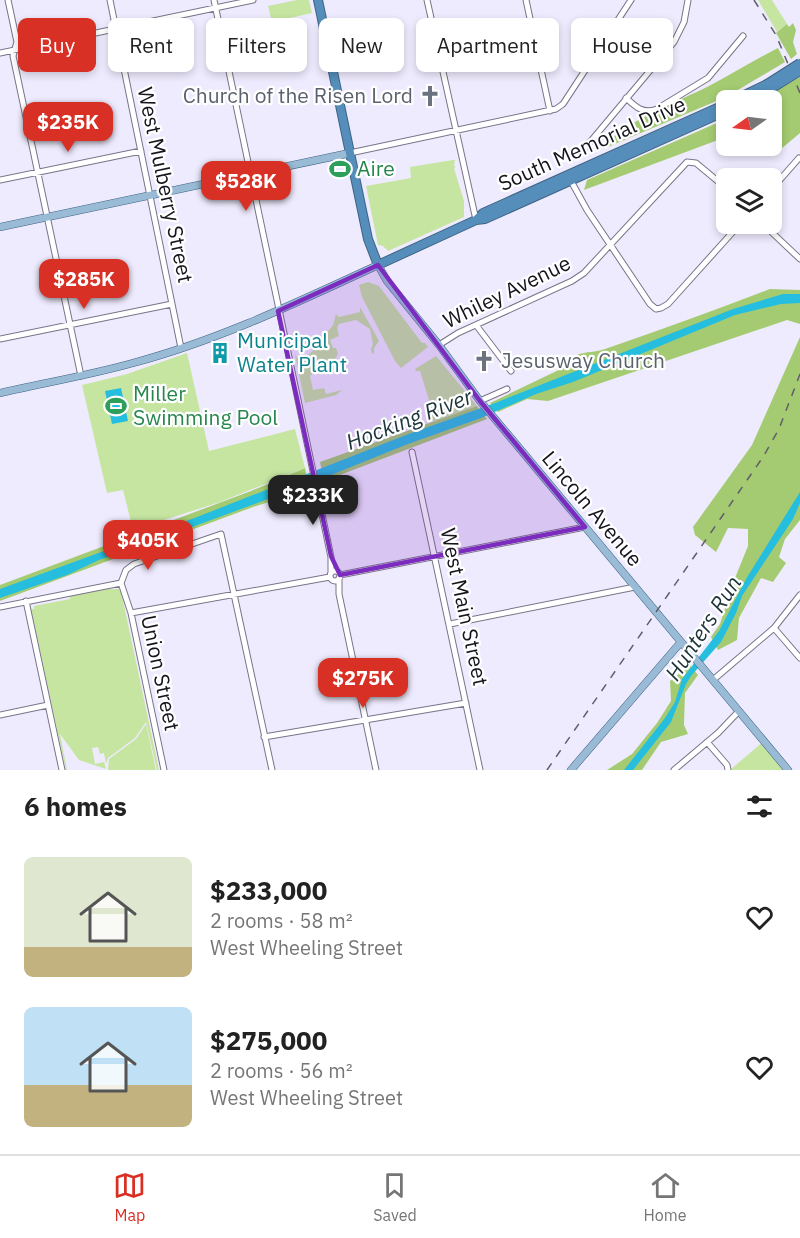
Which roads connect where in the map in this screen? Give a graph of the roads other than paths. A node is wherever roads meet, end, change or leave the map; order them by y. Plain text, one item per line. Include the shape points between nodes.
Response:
1 (8, 0) edge
2 (110, 0) edge
3 (214, 0) edge
4 (253, 0) edge
5 (318, 0) edge
6 (427, 0) edge
7 (526, 0) edge
8 (631, 0) edge
9 (688, 0) edge
10 (216, 8) junction
11 (114, 18) edge
12 (168, 18) edge
13 (108, 31) edge
14 (743, 36) dead end
15 (15, 49) junction
16 (0, 53) edge
17 (800, 63) edge
18 (800, 71) edge
19 (125, 72) edge
20 (768, 87) junction
21 (760, 90) edge
22 (763, 90) edge
23 (626, 98) junction
24 (716, 108) edge
25 (550, 111) junction
26 (716, 116) edge
27 (455, 130) junction
28 (141, 151) junction
29 (350, 153) junction
30 (572, 155) dead end
31 (799, 158) edge
32 (37, 172) junction
33 (250, 174) junction
34 (782, 177) edge
35 (0, 180) edge
36 (716, 180) edge
37 (571, 181) junction
38 (150, 195) junction
39 (46, 217) junction
40 (476, 220) junction
41 (0, 227) edge
42 (731, 234) edge
43 (774, 234) edge
44 (611, 245) junction
45 (800, 259) edge
46 (378, 264) junction
47 (172, 304) junction
48 (278, 311) junction
49 (70, 324) junction
50 (476, 325) junction
51 (0, 339) edge
52 (439, 345) junction
53 (181, 348) junction
54 (511, 371) dead end
55 (81, 376) junction
56 (507, 389) dead end
57 (0, 393) edge
58 (481, 402) junction
59 (412, 452) dead end
60 (585, 527) junction
61 (434, 558) junction
62 (335, 576) junction
63 (121, 583) junction
64 (636, 587) junction
65 (235, 594) junction
66 (800, 595) edge
67 (26, 601) junction
68 (0, 607) edge
69 (131, 613) junction
70 (450, 624) junction
71 (774, 628) junction
72 (681, 642) junction
73 (800, 658) edge
74 (713, 680) junction
75 (466, 703) junction
76 (48, 705) junction
77 (739, 711) junction
78 (0, 715) edge
79 (366, 721) junction
80 (264, 737) junction
81 (707, 742) junction
82 (62, 770) edge
83 (164, 770) edge
84 (272, 770) edge
85 (376, 770) edge
86 (480, 770) edge
87 (571, 770) edge
88 (674, 770) edge
89 (728, 770) edge
90 (788, 770) edge

1 - 15 street
2 - 11 street, West Mulberry Street
3 - 10 street
4 - 10 street
5 - 29 highway
6 - 27 street
7 - 25 street
8 - 25 street via 562,104
9 - 23 street via 684,22 674,42
10 - 12 street
10 - 33 street
13 - 15 street
14 - 23 street via 708,78 657,109 642,111
15 - 16 street
15 - 32 street via 13,56
17 - 20 highway, bridge
18 - 20 highway, bridge
19 - 28 street, West Mulberry Street
20 - 21 highway
20 - 22 highway
23 - 30 street via 585,148
24 - 40 highway, South Memorial Drive via 483,213
25 - 27 street
26 - 37 highway, South Memorial Drive
27 - 29 street
27 - 40 street
28 - 32 street
28 - 38 street, West Mulberry Street
29 - 33 main road
29 - 46 highway via 368,239
31 - 34 street
32 - 35 street
32 - 39 street
33 - 38 main road
33 - 48 street
36 - 44 street, Whiley Avenue via 696,163 687,162
37 - 40 highway, South Memorial Drive
37 - 44 street
38 - 39 main road
38 - 47 street, West Mulberry Street
39 - 41 main road
39 - 49 street
40 - 46 highway, South Memorial Drive
42 - 44 street via 668,304 656,309
43 - 45 street
44 - 50 street, Whiley Avenue via 572,281
46 - 48 main road
46 - 52 main road, Lincoln Avenue via 396,293
47 - 49 street
47 - 53 street, West Mulberry Street
48 - 53 main road
48 - 62 street
49 - 51 street
49 - 55 street
50 - 52 street, Whiley Avenue
50 - 54 street
52 - 58 main road, Lincoln Avenue
53 - 55 main road
55 - 57 main road
56 - 58 street
58 - 60 main road, Lincoln Avenue
59 - 61 street, West Main Street
60 - 61 street
60 - 64 main road, Lincoln Avenue
61 - 62 street
61 - 70 street, West Main Street
62 - 65 street
62 - 79 street
63 - 65 street via 129,568 221,534
63 - 67 street
63 - 69 street, Union Street
64 - 70 street
64 - 72 main road, Lincoln Avenue
65 - 69 street
65 - 80 street
66 - 71 street
67 - 68 street
67 - 76 street
69 - 83 street, Union Street
70 - 75 street, West Main Street
71 - 73 street
71 - 74 street
72 - 74 main road, Lincoln Avenue
72 - 87 main road
74 - 77 main road, Lincoln Avenue
75 - 79 street
75 - 86 street, West Main Street
76 - 78 street
76 - 82 street
77 - 81 street
77 - 90 main road, Lincoln Avenue
79 - 80 street
79 - 85 street
80 - 84 street
81 - 88 street
81 - 89 street

